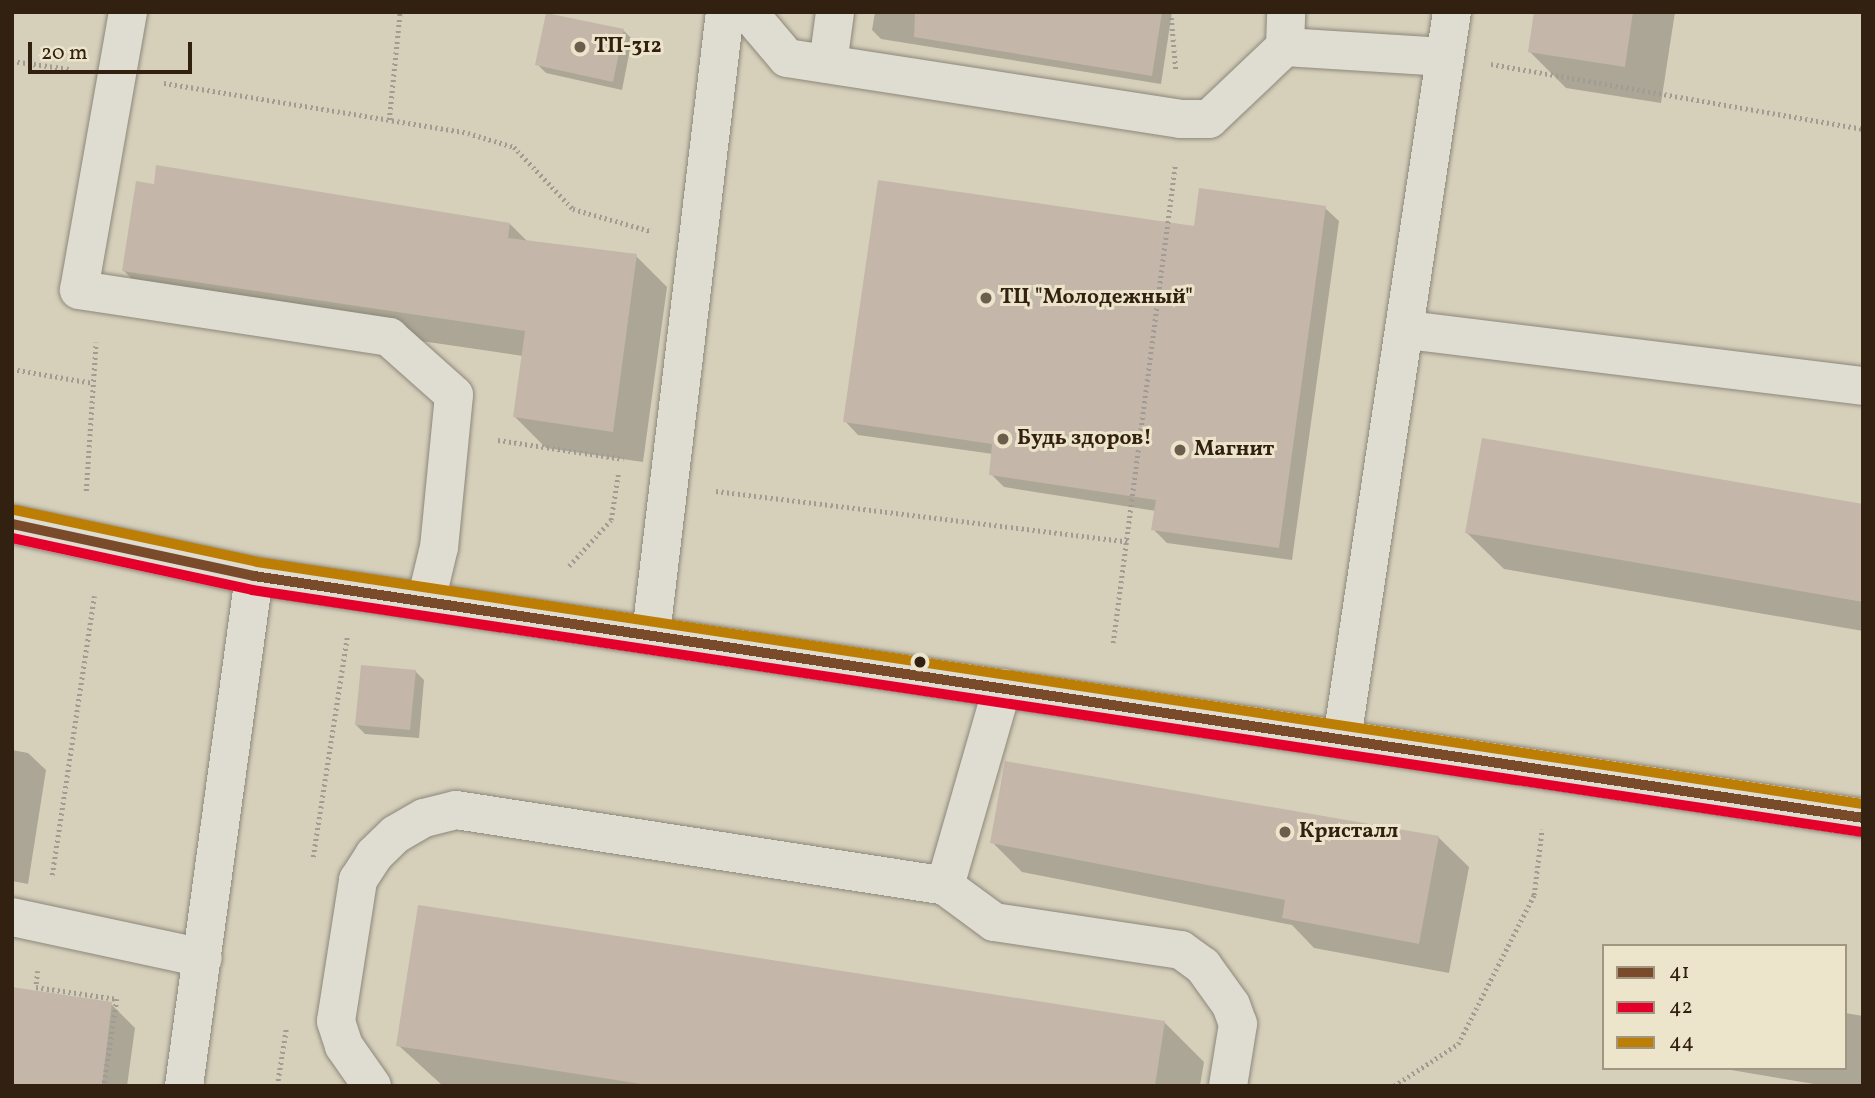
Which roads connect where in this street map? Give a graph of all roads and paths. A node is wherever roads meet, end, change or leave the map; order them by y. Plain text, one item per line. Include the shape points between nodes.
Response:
1 (128, 12) edge
2 (400, 12) edge
3 (725, 12) edge
4 (748, 12) edge
5 (835, 12) edge
6 (1171, 12) edge
7 (1452, 12) edge
8 (1286, 30) edge
9 (1445, 57) junction
10 (12, 61) edge
11 (828, 64) junction
12 (117, 75) junction
13 (1180, 119) junction
14 (388, 120) junction
15 (1863, 129) edge
16 (650, 231) junction
17 (697, 237) junction
18 (648, 244) dead end
19 (100, 293) junction
20 (1407, 330) junction
21 (12, 369) edge
22 (93, 383) junction
23 (1863, 386) edge
24 (492, 439) dead end
25 (622, 443) dead end
26 (620, 457) junction
27 (669, 485) junction
28 (85, 494) dead end
29 (12, 524) edge
30 (1129, 542) junction
31 (569, 566) dead end
32 (254, 576) junction
33 (94, 596) dead end
34 (426, 601) junction
35 (651, 634) junction
36 (1113, 643) dead end
37 (1002, 688) junction
38 (1342, 739) junction
39 (1863, 818) edge
40 (1542, 829) dead end
41 (945, 886) junction
42 (28, 921) edge
43 (203, 958) junction
44 (104, 1086) edge
45 (184, 1086) edge
46 (372, 1086) edge
47 (1228, 1086) edge
48 (1394, 1086) edge

1 - 12 street
2 - 14 path
3 - 17 street
4 - 11 street via 787,58
5 - 11 street
6 - 13 path
7 - 9 street
8 - 9 street
8 - 13 street via 1209,119
9 - 15 path
9 - 20 street
10 - 12 path
11 - 13 street
12 - 14 path
12 - 19 street via 79,290
13 - 30 path
14 - 16 path via 468,133 514,147 573,209
16 - 17 path
16 - 18 path
17 - 27 street
19 - 22 path
19 - 34 street via 389,337 454,395 439,547
20 - 23 street
20 - 38 street
21 - 22 path
22 - 28 path
24 - 26 path
25 - 26 path
26 - 27 path
26 - 31 path via 611,520
27 - 30 path
27 - 35 street
29 - 32 street
30 - 36 path
32 - 34 street
32 - 43 street
33 - 42 path
34 - 35 street
35 - 37 street
37 - 38 street
37 - 41 street
38 - 39 street
40 - 48 path via 1534,895 1458,1044
41 - 46 street via 456,810 424,818 396,834 374,855 358,880 336,1021 344,1046
41 - 47 street via 994,922 1181,950 1222,987 1238,1024
42 - 43 street
42 - 44 path via 36,987 117,999
43 - 45 street

